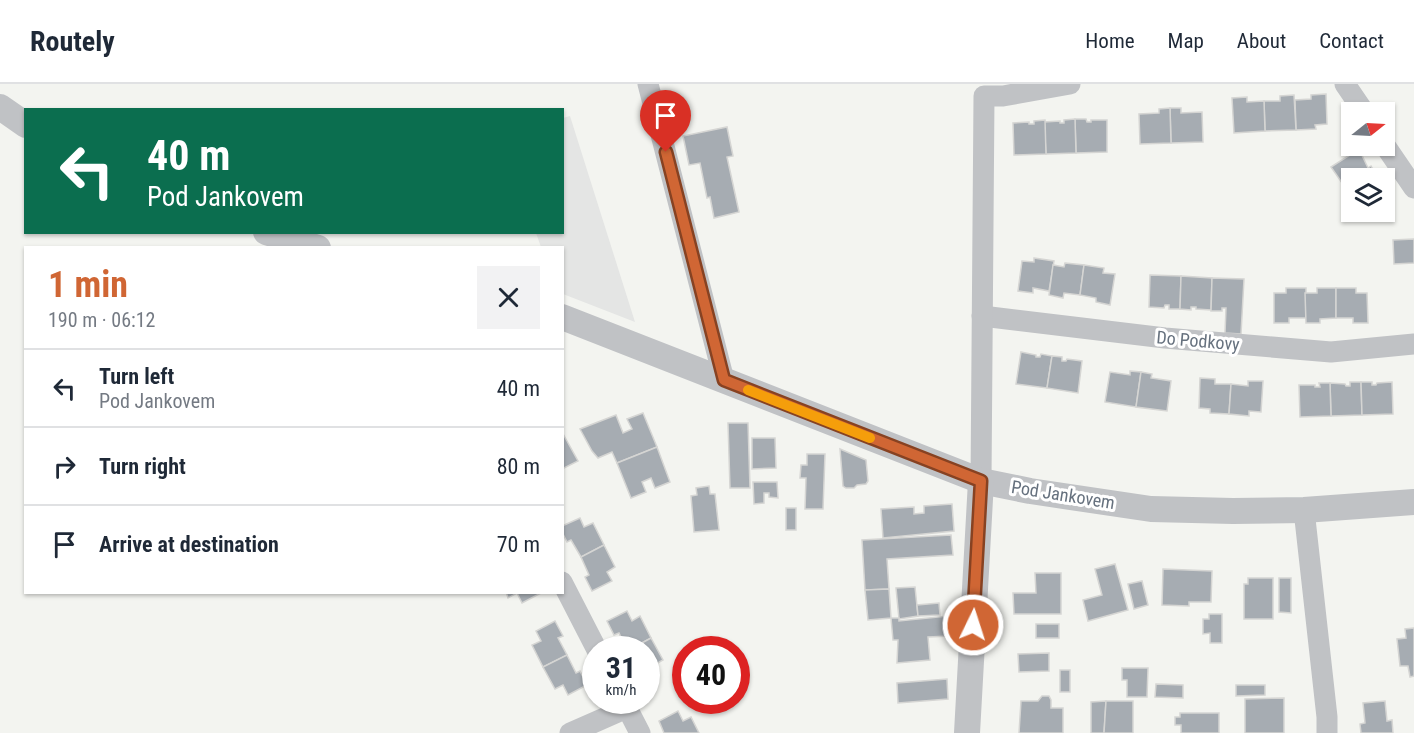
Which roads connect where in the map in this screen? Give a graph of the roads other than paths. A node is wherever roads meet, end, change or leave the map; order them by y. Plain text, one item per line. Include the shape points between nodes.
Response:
1 (648, 84) edge
2 (1070, 84) edge
3 (1345, 84) edge
4 (1357, 102) edge
5 (0, 107) edge
6 (24, 125) edge
7 (1392, 156) edge
8 (1414, 188) edge
9 (272, 234) edge
10 (312, 246) edge
11 (982, 316) junction
12 (564, 318) edge
13 (1414, 344) edge
14 (724, 380) junction
15 (981, 481) junction
16 (1414, 502) edge
17 (1304, 510) junction
18 (564, 586) edge
19 (590, 636) edge
20 (606, 714) edge
21 (630, 714) edge
22 (570, 733) edge
23 (640, 733) edge
24 (967, 733) edge
25 (1327, 733) edge

1 - 14 street
2 - 11 street via 984,96
3 - 4 street
5 - 6 street
7 - 8 street
9 - 10 street
11 - 13 street, Do Podkovy via 1165,338 1331,352
11 - 15 street
12 - 14 street, Pod Jankovem
14 - 15 street, Pod Jankovem
15 - 17 street, Pod Jankovem via 1151,509
15 - 24 street
16 - 17 street, Pod Jankovem
17 - 25 street
18 - 19 street
20 - 22 street
21 - 23 street

